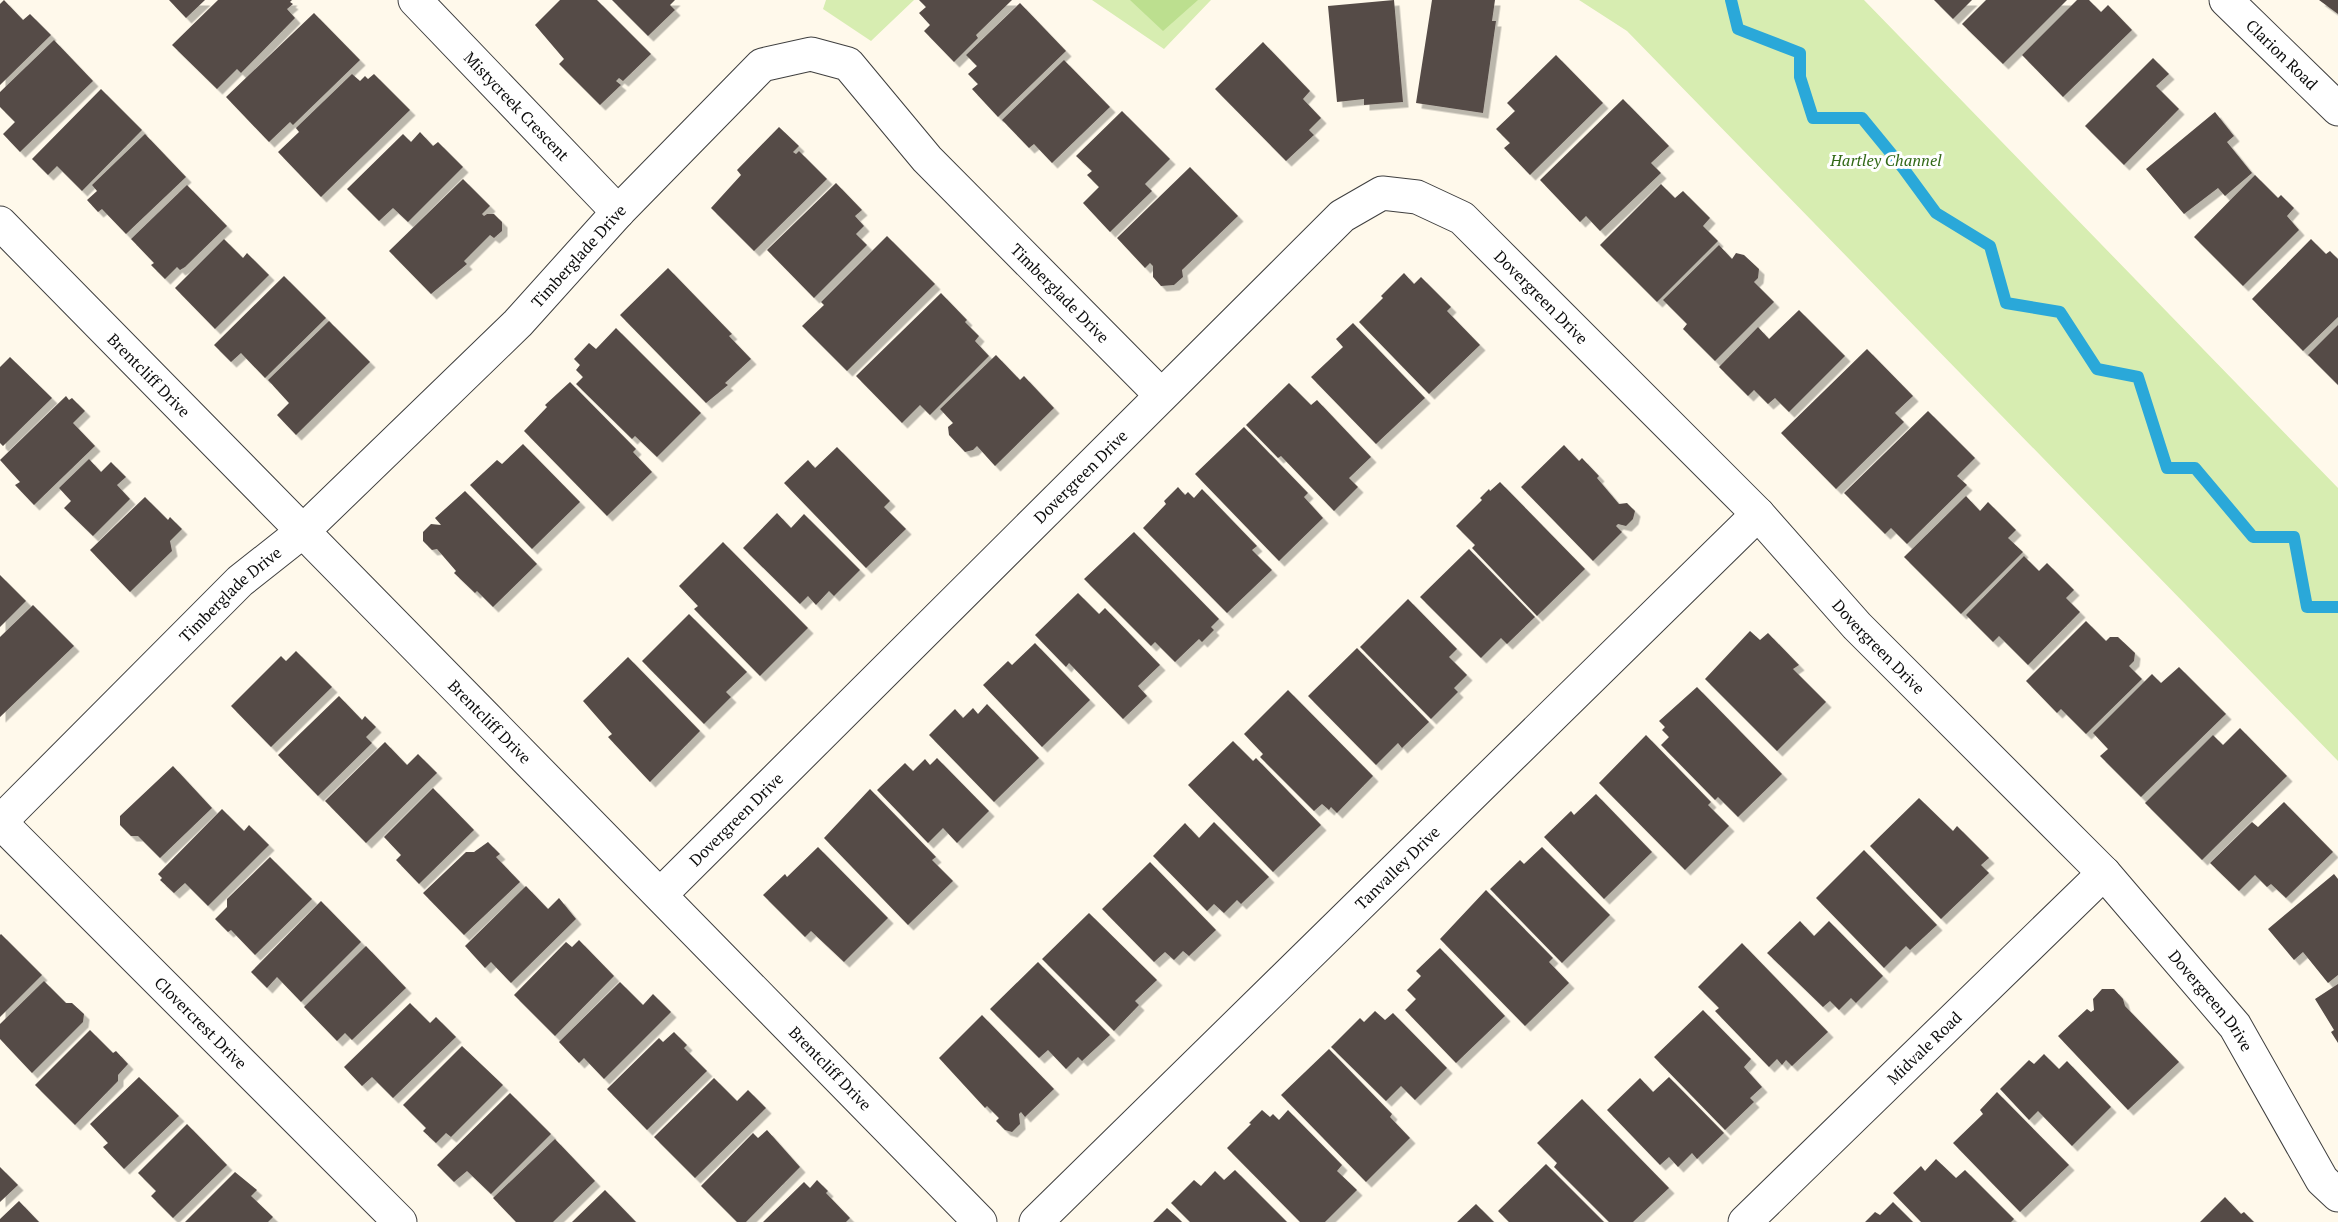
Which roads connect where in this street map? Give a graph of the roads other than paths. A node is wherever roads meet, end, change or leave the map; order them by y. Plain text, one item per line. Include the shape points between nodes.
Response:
1 (415, 0) edge
2 (2226, 0) edge
3 (2338, 109) edge
4 (618, 212) junction
5 (0, 223) edge
6 (1161, 395) junction
7 (1758, 514) junction
8 (302, 532) junction
9 (0, 822) edge
10 (2104, 873) junction
11 (661, 894) junction
12 (2338, 1196) edge
13 (400, 1222) edge
14 (980, 1222) edge
15 (1036, 1222) edge
16 (1745, 1222) edge

1 - 4 street, Mistycreek Crescent
2 - 3 street, Clarion Road
4 - 6 street, Timberglade Drive via 762,65 811,54 848,64 927,159
4 - 8 street, Timberglade Drive via 518,323
5 - 8 street, Brentcliff Drive
6 - 7 street, Dovergreen Drive via 1342,216 1382,193 1417,196 1462,218
6 - 11 street, Dovergreen Drive
7 - 10 street, Dovergreen Drive via 1857,626
7 - 15 street, Tanvalley Drive
8 - 9 street, Timberglade Drive via 240,581
8 - 11 street, Brentcliff Drive
9 - 13 street, Clovercrest Drive
10 - 12 street, Dovergreen Drive via 2235,1026 2322,1180
10 - 16 street, Midvale Road
11 - 14 street, Brentcliff Drive

